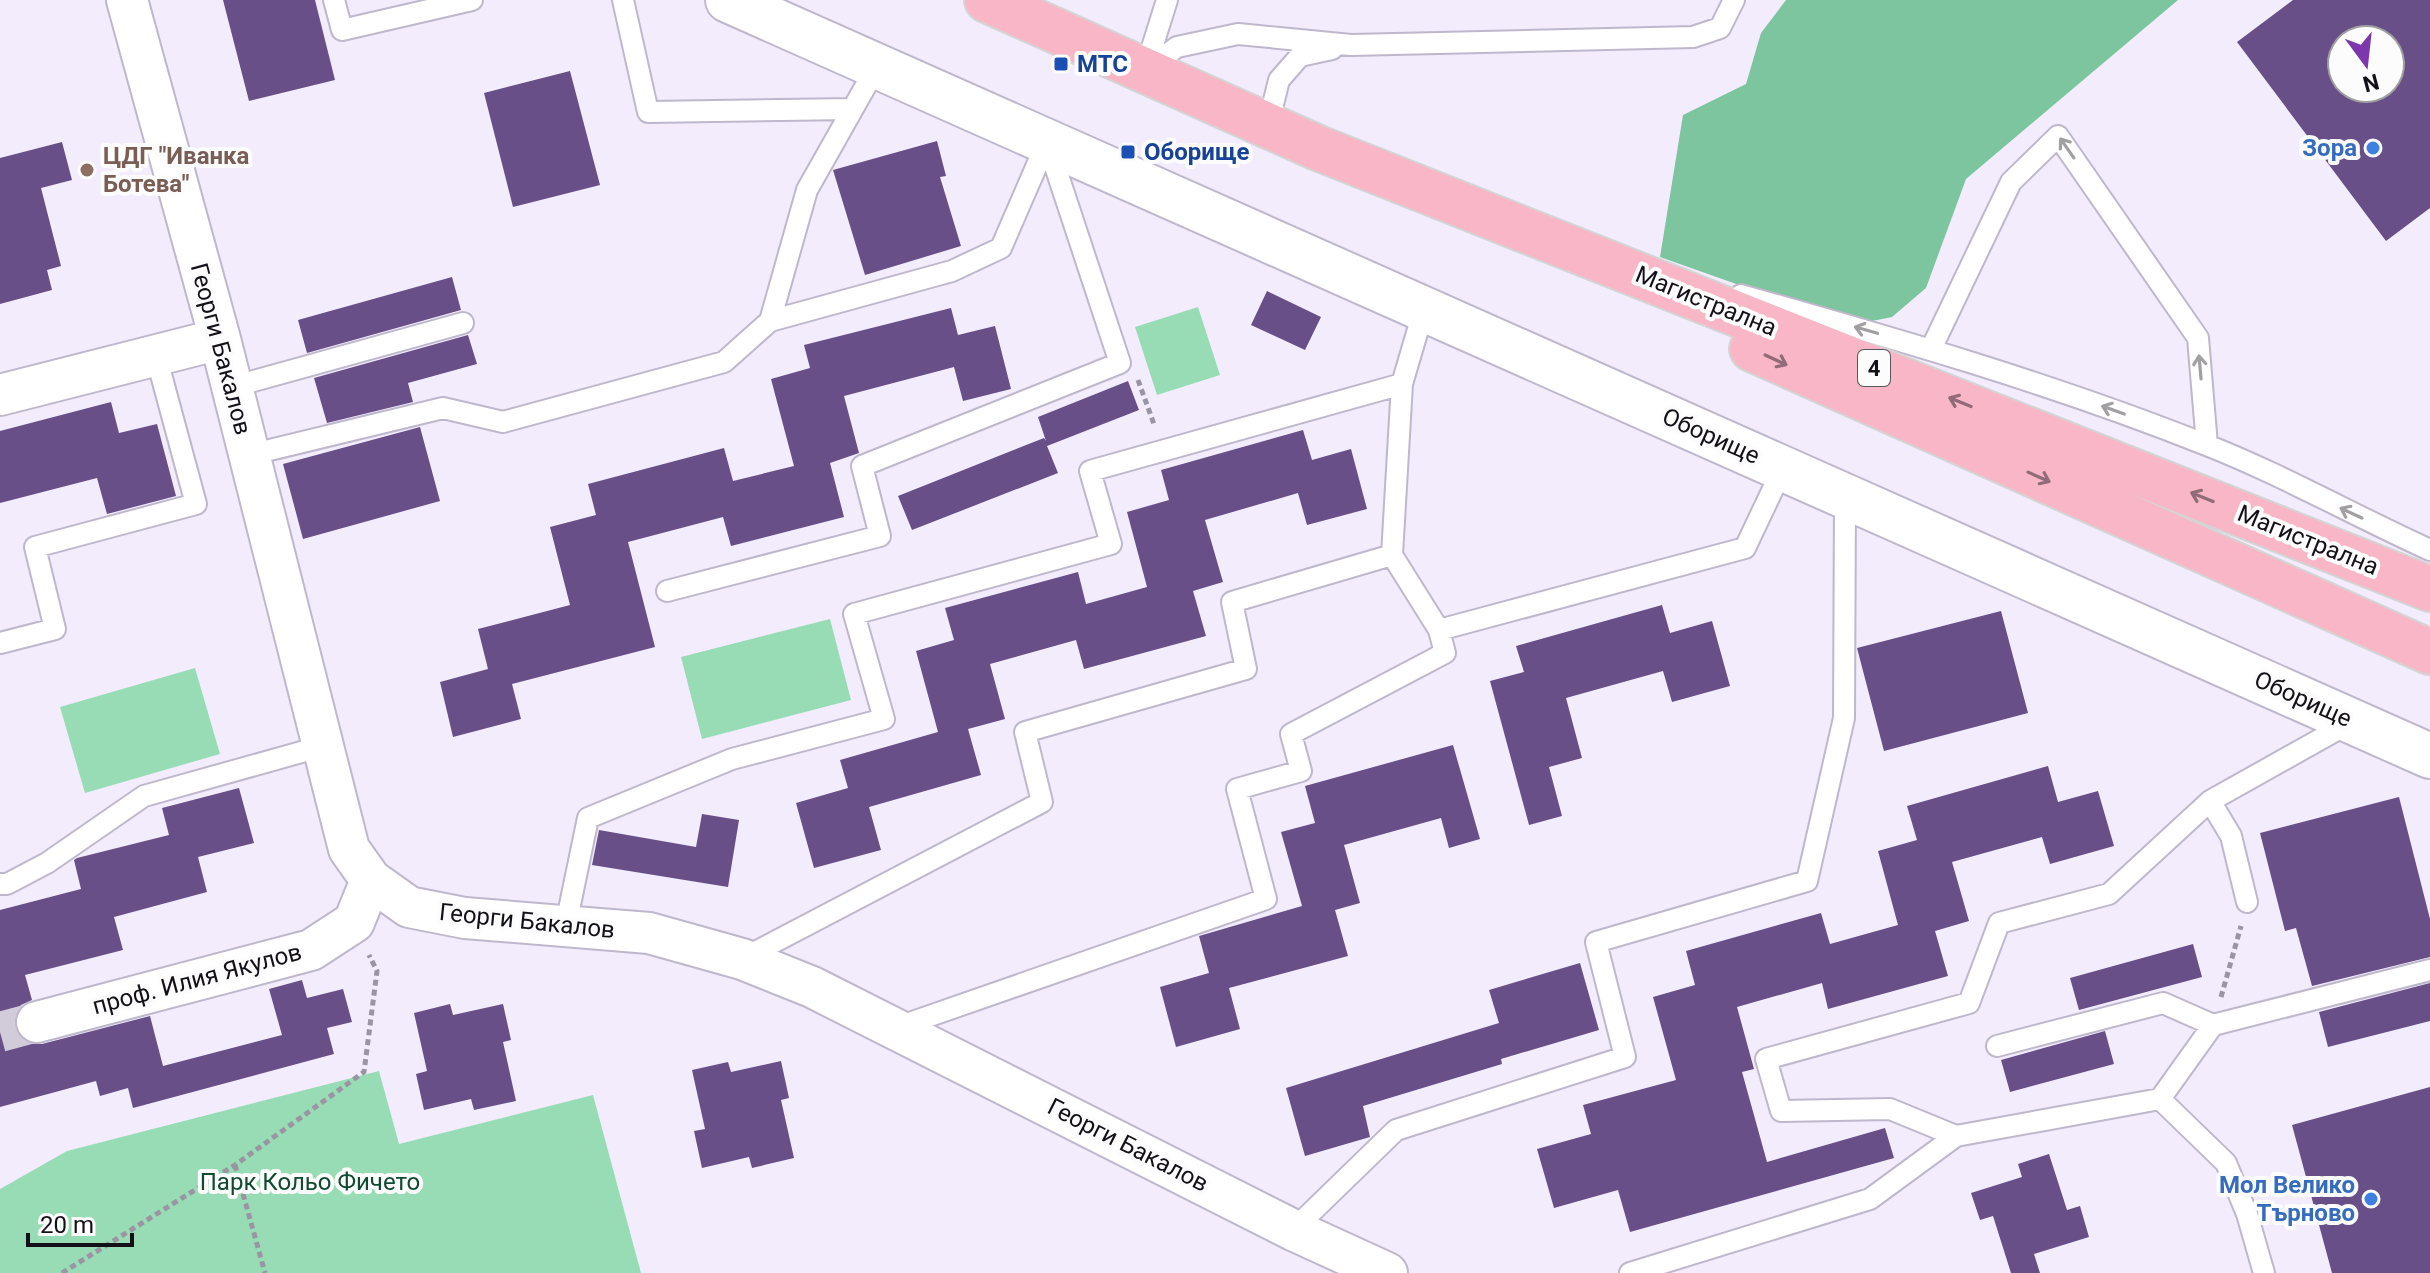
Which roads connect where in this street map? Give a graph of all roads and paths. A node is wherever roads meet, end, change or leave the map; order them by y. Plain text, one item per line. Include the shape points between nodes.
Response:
1 (127, 0) edge
2 (334, 0) edge
3 (472, 0) edge
4 (623, 0) edge
5 (728, 0) edge
6 (987, 0) edge
7 (1167, 0) edge
8 (1734, 0) edge
9 (1351, 45) junction
10 (877, 66) junction
11 (1145, 70) junction
12 (852, 109) junction
13 (1268, 125) junction
14 (1047, 142) junction
15 (1318, 148) junction
16 (1562, 244) junction
17 (1424, 309) junction
18 (770, 321) junction
19 (463, 323) dead end
20 (220, 339) junction
21 (1931, 349) junction
22 (156, 356) junction
23 (1120, 363) junction
24 (1402, 384) junction
25 (232, 387) junction
26 (0, 395) edge
27 (2207, 445) junction
28 (1164, 450) junction
29 (249, 455) junction
30 (1783, 468) junction
31 (1845, 496) junction
32 (2427, 546) edge
33 (1392, 555) junction
34 (2268, 577) junction
35 (2430, 589) edge
36 (667, 591) dead end
37 (1439, 630) junction
38 (0, 643) edge
39 (2430, 652) edge
40 (2430, 675) edge
41 (2353, 721) junction
42 (323, 746) junction
43 (2430, 756) edge
44 (2210, 801) junction
45 (371, 880) junction
46 (0, 884) edge
47 (2247, 902) joint
48 (354, 922) junction
49 (566, 924) junction
50 (742, 959) junction
51 (2430, 970) edge
52 (37, 1022) tunnel mouth
53 (2213, 1025) junction
54 (898, 1027) junction
55 (1997, 1046) dead end
56 (2160, 1099) junction
57 (1956, 1136) junction
58 (235, 1165) junction
59 (1293, 1230) junction
60 (62, 1273) edge
61 (265, 1273) edge
62 (1387, 1273) edge
63 (1630, 1273) edge
64 (2264, 1273) edge

1 - 20 street, Георги Бакалов
2 - 3 lane via 342,30
4 - 12 lane via 648,112
5 - 10 street, Оборище
6 - 11 main road, Магистрална / 4
7 - 11 lane
8 - 9 lane via 1720,28 1693,37
9 - 11 lane via 1238,34 1177,47
9 - 13 lane via 1300,56 1279,80
10 - 12 lane
10 - 14 street, Оборище
11 - 13 main road, Магистрална / 4
12 - 18 lane via 807,190
13 - 15 main road, Магистрална / 4
14 - 17 street, Оборище
14 - 18 lane via 1001,248 952,271
14 - 23 lane
15 - 16 main road, Магистрална / 4
15 -> 34 main road, 4 via 1864,401
21 -> 16 lane
35 -> 16 main road, Магистрална / 4
17 - 24 lane
17 - 30 street, Оборище
18 - 29 lane via 724,362 503,422 443,408
19 - 25 lane
20 - 22 street
20 - 25 street, Георги Бакалов
27 -> 21 lane
27 -> 21 lane via 2198,338 2058,136 2011,182
22 - 26 street
22 - 38 lane via 196,504 35,547 55,629
23 - 28 path via 1136,373
23 - 36 lane via 862,466 880,536
24 - 28 lane
24 - 33 lane
25 - 29 street, Георги Бакалов
32 -> 27 lane
28 - 49 lane via 1090,471 1111,544 854,614 884,719 732,759 588,818
29 - 42 street, Георги Бакалов
30 - 31 street, Оборище
30 - 37 lane via 1745,548
31 - 41 street, Оборище
31 - 59 lane via 1844,718 1807,881 1596,942 1625,1057 1396,1130
33 - 37 lane
33 - 50 lane via 1232,602 1246,669 1025,732 1042,802
34 - 39 main road, 4
34 - 40 main road
37 - 54 lane via 1445,653 1291,734 1301,771 1237,789 1266,899
41 - 43 street, Оборище
41 - 44 lane
42 - 45 street, Георги Бакалов via 349,849
42 - 46 lane via 144,796 47,863
44 - 47 lane via 2231,836
44 - 57 lane via 2109,894 1999,923 1969,1003 1766,1059 1781,1111 1890,1109
45 - 48 street
45 - 49 street, Георги Бакалов via 409,907 465,918
47 - 53 path
48 - 52 street, проф. Илия Якулов via 311,950
48 - 58 path via 377,971 364,1072
49 - 50 street, Георги Бакалов via 649,933
50 - 54 street, Георги Бакалов
51 - 53 lane
53 - 55 lane via 2163,1003
53 - 56 lane
54 - 59 street, Георги Бакалов
56 - 57 lane
56 - 64 lane via 2226,1163
57 - 63 lane via 1870,1199
58 - 60 path
58 - 61 path
59 - 62 street, Георги Бакалов

